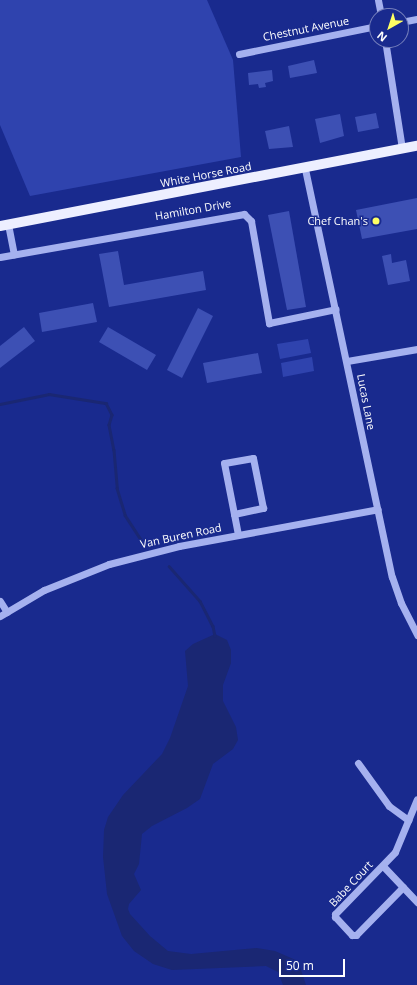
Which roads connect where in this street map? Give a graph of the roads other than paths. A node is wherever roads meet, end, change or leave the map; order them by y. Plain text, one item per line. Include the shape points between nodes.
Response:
1 (369, 28) edge
2 (386, 48) edge
3 (239, 54) dead end
4 (417, 146) edge
5 (402, 149) junction
6 (305, 169) junction
7 (4, 225) edge
8 (14, 254) junction
9 (0, 257) edge
10 (336, 309) junction
11 (417, 351) edge
12 (347, 361) junction
13 (378, 509) junction
14 (234, 514) junction
15 (238, 535) junction
16 (0, 601) edge
17 (7, 612) junction
18 (0, 616) edge
19 (417, 635) edge
20 (358, 763) dead end
21 (417, 799) edge
22 (408, 820) junction
23 (382, 866) junction
24 (403, 887) junction
25 (417, 902) edge

1 - 3 street, Chestnut Avenue
2 - 5 street
4 - 5 main road, White Horse Road
5 - 6 main road, White Horse Road
6 - 7 main road, White Horse Road
6 - 10 street, Lucas Lane
7 - 8 street
8 - 9 street, Hamilton Drive
8 - 10 street, Hamilton Drive via 244,214 251,221 269,323
10 - 12 street, Lucas Lane
11 - 12 street
12 - 13 street, Lucas Lane
13 - 15 street, Van Buren Road
13 - 19 street, Lucas Lane via 392,577 401,603
14 - 14 street via 224,462 254,458 263,508
14 - 15 street
15 - 17 street, Van Buren Road via 179,546 109,564 44,590
16 - 17 street
17 - 18 street, Van Buren Road
20 - 22 street via 388,806
21 - 22 street
22 - 23 street via 401,842
23 - 24 street
23 - 24 street, Babe Court via 335,914 344,927 352,935 360,933
24 - 25 street

